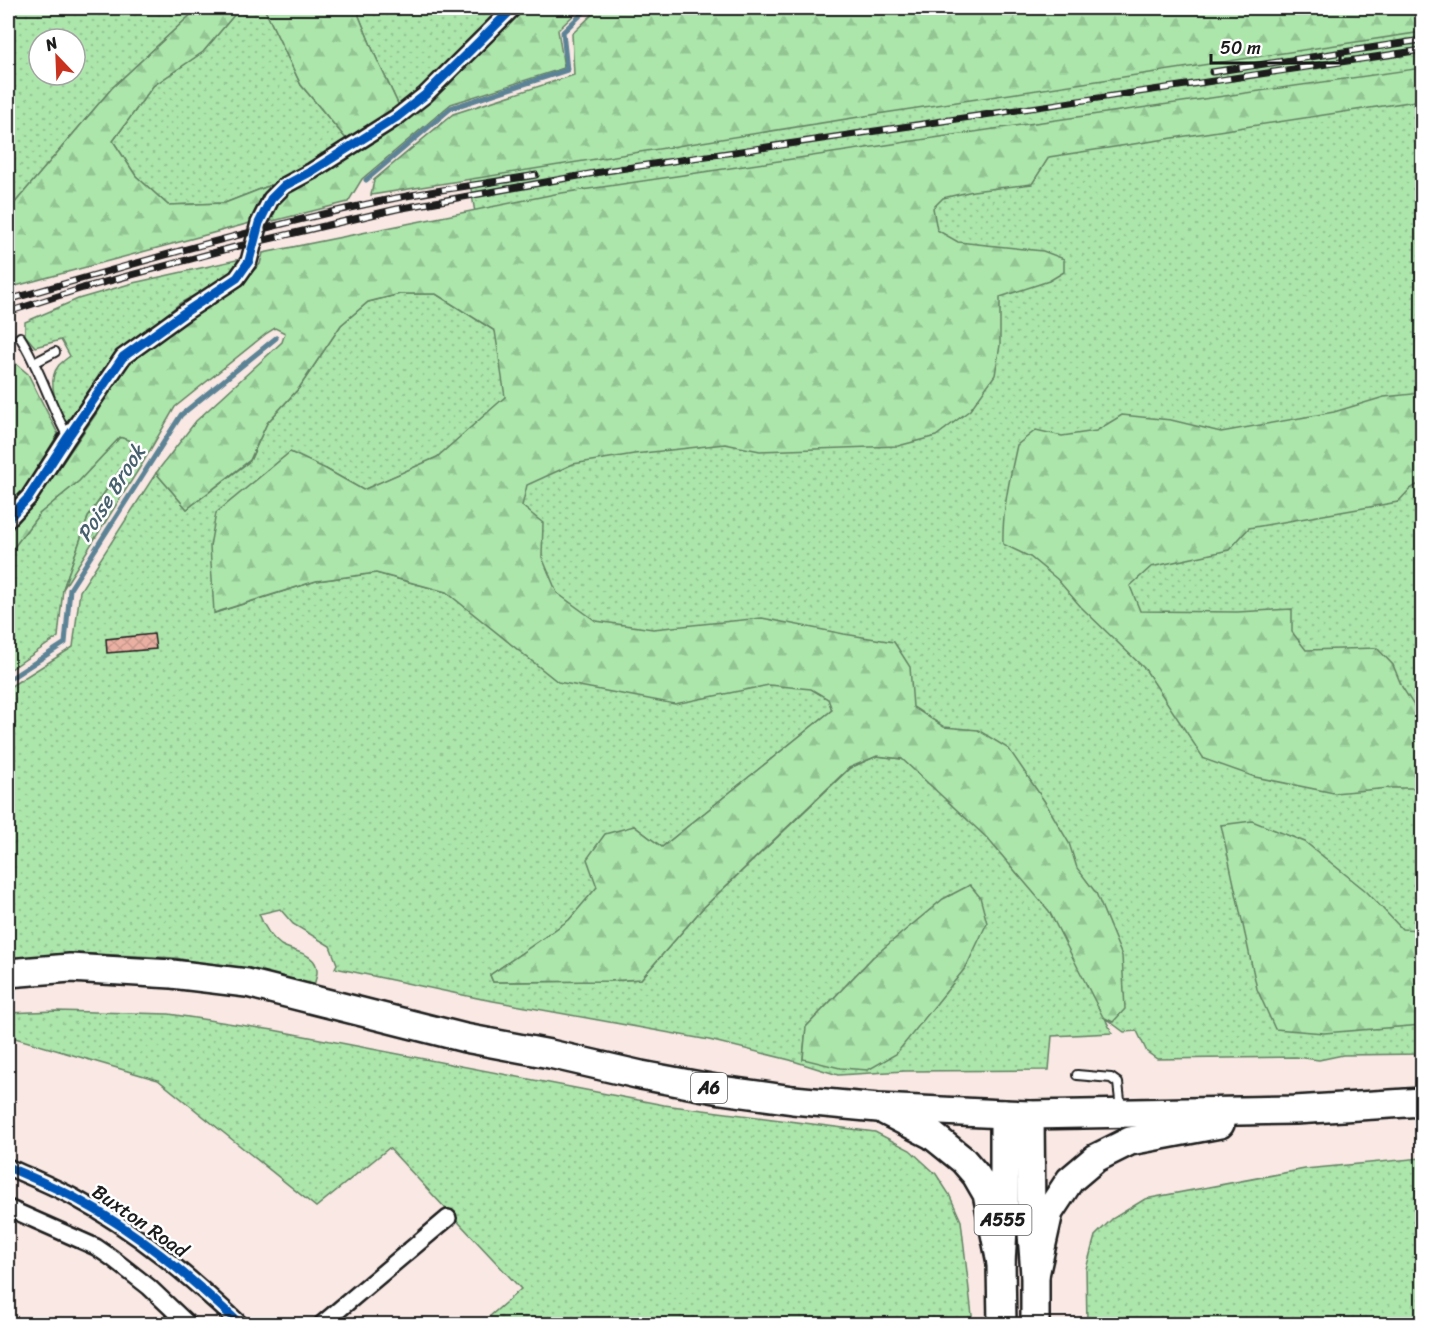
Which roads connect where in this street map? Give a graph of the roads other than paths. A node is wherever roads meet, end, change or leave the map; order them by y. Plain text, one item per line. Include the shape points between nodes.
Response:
1 (513, 8) edge
2 (20, 337) dead end
3 (55, 352) dead end
4 (34, 363) junction
5 (68, 437) junction
6 (8, 519) edge
7 (8, 973) edge
8 (1077, 1075) dead end
9 (1422, 1102) edge
10 (878, 1108) junction
11 (1295, 1110) junction
12 (1122, 1113) junction
13 (1017, 1115) junction
14 (8, 1167) edge
15 (8, 1208) edge
16 (448, 1218) dead end
17 (1001, 1263) junction
18 (1035, 1275) junction
19 (188, 1324) edge
20 (240, 1324) edge
21 (322, 1324) edge
22 (1002, 1324) edge
23 (1035, 1324) edge

1 - 5 street via 406,109 284,186 259,222 249,261 237,278 123,357
2 - 4 lane
3 - 4 lane
4 - 5 lane
5 - 6 street via 29,497
7 - 10 highway, A6 via 70,968 247,983 465,1038 664,1079 793,1100
8 - 12 lane via 1111,1078 1118,1083
9 - 11 highway, A6
10 - 13 highway, A6
10 - 17 highway via 932,1135 976,1174 987,1194
11 - 12 highway, A6
11 - 18 highway via 1130,1141 1096,1158 1070,1180 1049,1212
12 - 13 highway, A6
13 - 17 highway, A555
13 - 18 highway, A555
14 - 20 street, Buxton Road via 76,1198 137,1237
15 - 19 street via 104,1252
16 - 21 street
17 - 22 highway, A555
18 - 23 highway, A555

